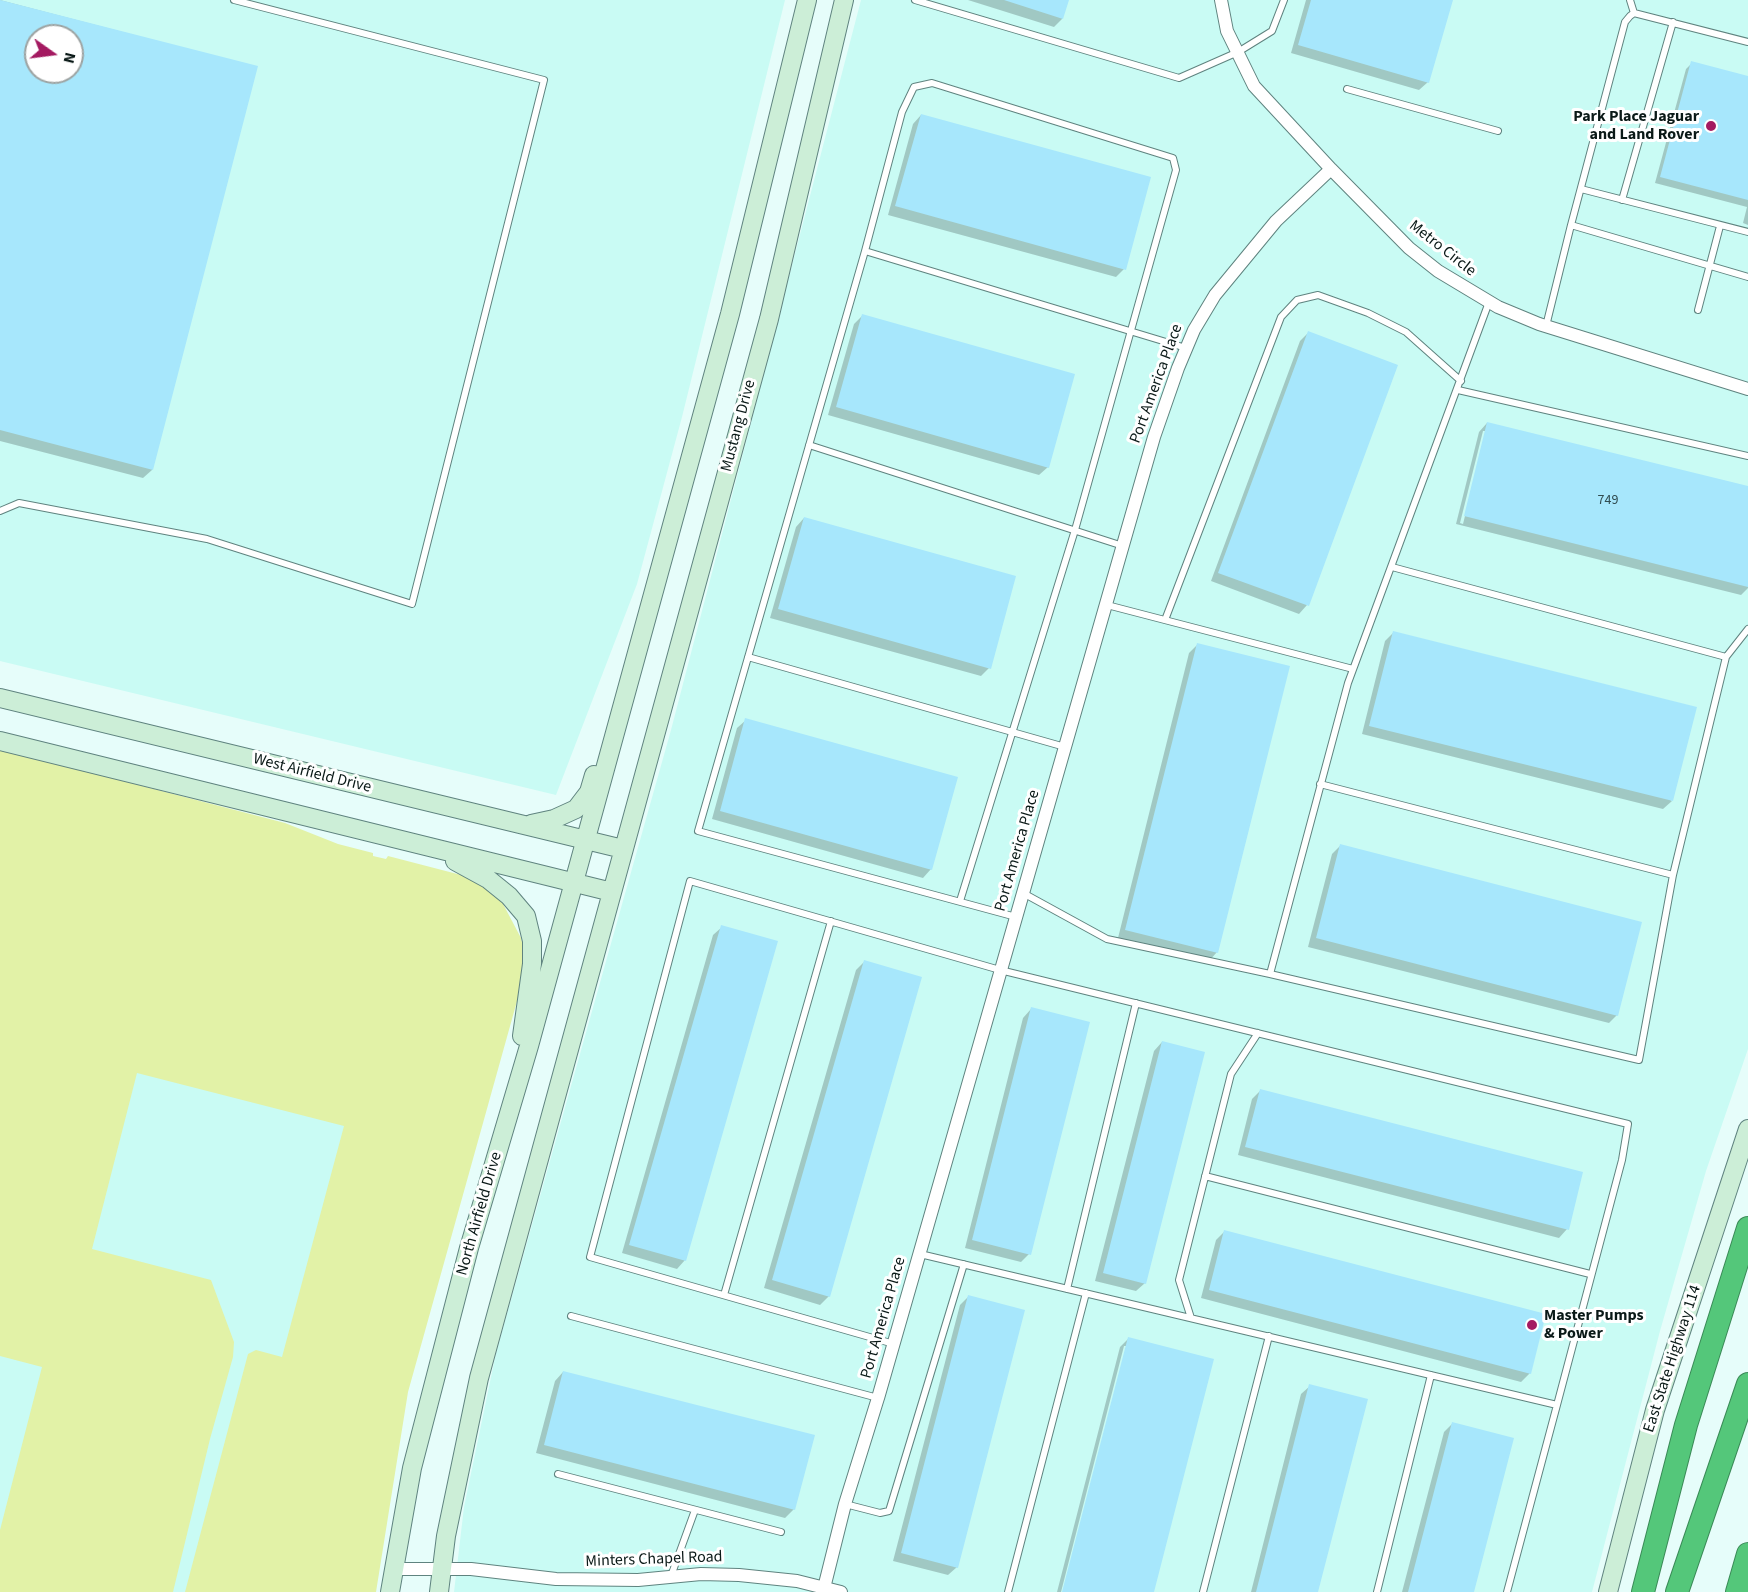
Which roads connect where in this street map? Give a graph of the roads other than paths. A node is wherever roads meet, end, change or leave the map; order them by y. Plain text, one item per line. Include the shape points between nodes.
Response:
1 (234, 0) edge
2 (807, 0) edge
3 (843, 0) edge
4 (1221, 0) edge
5 (1284, 0) edge
6 (1630, 0) edge
7 (920, 1) edge
8 (1634, 13) junction
9 (1674, 22) junction
10 (1748, 42) edge
11 (1238, 52) junction
12 (1347, 89) dead end
13 (1498, 131) dead end
14 (1331, 170) junction
15 (1581, 189) junction
16 (1622, 200) junction
17 (1571, 225) junction
18 (1720, 226) junction
19 (1748, 232) edge
20 (865, 251) junction
21 (1710, 266) junction
22 (1748, 277) edge
23 (1490, 302) junction
24 (1698, 310) dead end
25 (1546, 326) junction
26 (1130, 331) junction
27 (1186, 348) junction
28 (1461, 381) junction
29 (1748, 389) edge
30 (1458, 390) junction
31 (809, 445) junction
32 (1748, 456) edge
33 (0, 511) edge
34 (1075, 530) junction
35 (1123, 546) junction
36 (1392, 567) junction
37 (1107, 605) junction
38 (1165, 620) junction
39 (646, 623) junction
40 (1748, 629) edge
41 (748, 657) junction
42 (1726, 657) junction
43 (1353, 669) junction
44 (0, 698) edge
45 (1013, 732) junction
46 (0, 741) edge
47 (1066, 747) junction
48 (1320, 784) junction
49 (524, 825) junction
50 (586, 840) junction
51 (432, 849) junction
52 (623, 849) junction
53 (1673, 875) junction
54 (574, 883) junction
55 (612, 892) junction
56 (1023, 893) junction
57 (960, 901) junction
58 (1016, 917) junction
59 (831, 921) junction
60 (1000, 970) junction
61 (1270, 974) junction
62 (1136, 1003) junction
63 (1258, 1033) junction
64 (508, 1114) junction
65 (1748, 1129) edge
66 (1205, 1176) junction
67 (1748, 1228) edge
68 (919, 1254) junction
69 (964, 1264) junction
70 (1590, 1274) junction
71 (1067, 1289) junction
72 (1086, 1293) junction
73 (724, 1295) junction
74 (571, 1316) dead end
75 (1191, 1318) junction
76 (1269, 1336) junction
77 (894, 1344) junction
78 (1431, 1375) junction
79 (1748, 1384) edge
80 (878, 1398) junction
81 (1557, 1405) junction
82 (558, 1474) dead end
83 (845, 1504) junction
84 (695, 1510) junction
85 (781, 1532) dead end
86 (1748, 1554) edge
87 (394, 1569) junction
88 (441, 1570) junction
89 (671, 1576) junction
90 (824, 1588) junction
91 (390, 1592) edge
92 (439, 1592) edge
93 (842, 1592) edge
94 (1008, 1592) edge
95 (1203, 1592) edge
96 (1377, 1592) edge
97 (1507, 1592) edge
98 (1608, 1592) edge
99 (1643, 1592) edge
100 (1677, 1592) edge
101 (1737, 1592) edge

1 - 33 lane via 544,80 412,604 207,539 19,503
2 - 39 main road via 730,314
3 - 52 main road, Mustang Drive via 769,318
4 - 11 street, Metro Circle via 1227,31
5 - 11 lane via 1272,31
6 - 8 lane
7 - 11 lane via 1179,78
8 - 9 lane
8 - 15 lane via 1625,22
9 - 10 lane
9 - 16 lane
11 - 14 street, Metro Circle via 1254,86
12 - 13 lane
14 - 23 street, Metro Circle via 1409,248 1438,271
14 - 27 street, Port America Place via 1251,248 1215,295
15 - 16 lane
15 - 17 lane
16 - 18 lane
17 - 21 lane
17 - 25 lane
18 - 19 lane
18 - 21 lane
20 - 26 lane
20 - 26 lane via 902,112 914,87 932,83 1173,158 1176,170
20 - 31 lane
21 - 22 lane
21 - 24 lane
23 - 25 street, Metro Circle
23 - 28 lane
25 - 29 street, Metro Circle
26 - 27 lane
26 - 34 lane
27 - 35 street, Port America Place via 1154,437
28 - 30 lane
28 - 38 lane via 1406,332 1368,313 1318,295 1297,300 1281,317
30 - 32 lane
30 - 36 lane
31 - 34 lane
31 - 41 lane
34 - 35 lane
34 - 45 lane
35 - 37 street, Port America Place
36 - 42 lane
36 - 43 lane
37 - 38 lane
37 - 47 street, Port America Place
38 - 43 lane
39 - 49 main road via 589,792 576,809 554,819
39 - 50 main road
40 - 42 lane
41 - 45 lane
41 - 57 lane via 698,831
42 - 53 lane
43 - 48 lane
44 - 49 main road, West Airfield Drive
45 - 47 lane
45 - 57 lane
46 - 51 main road
47 - 56 street, Port America Place
48 - 53 lane
48 - 61 lane
49 - 50 main road, West Airfield Drive
50 - 52 main road, West Airfield Drive
50 - 54 main road, North Airfield Drive
51 - 54 main road
51 - 64 main road via 488,879 510,896 526,916 532,964
52 - 55 main road
53 - 61 lane via 1639,1060
54 - 55 main road
54 - 64 main road, North Airfield Drive
55 - 88 main road via 479,1378
56 - 58 street, Port America Place
56 - 61 lane via 1107,939
57 - 58 lane
58 - 60 street, Port America Place
59 - 60 lane
59 - 73 lane
59 - 73 lane via 690,881 590,1257
60 - 62 lane
60 - 68 street, Port America Place
62 - 63 lane
62 - 71 lane
63 - 66 lane via 1231,1074
63 - 70 lane via 1628,1124 1622,1160
64 - 87 main road, North Airfield Drive via 412,1468
65 - 98 main road, East State Highway 114 via 1655,1410
66 - 70 lane
66 - 75 lane via 1179,1280
67 - 99 highway via 1686,1425
68 - 69 lane
68 - 77 street, Port America Place
69 - 71 lane
69 - 83 lane via 889,1511 880,1513
70 - 81 lane
71 - 72 lane
72 - 75 lane
72 - 94 lane
73 - 77 lane
74 - 80 lane
75 - 76 lane
76 - 78 lane
76 - 95 lane
77 - 80 street, Port America Place
78 - 81 lane
78 - 96 lane
79 - 100 highway
80 - 83 street, Port America Place
81 - 97 lane
82 - 84 lane
83 - 90 street, Port America Place
84 - 85 lane
84 - 89 lane
86 - 101 highway
87 - 88 street, Minters Chapel Road
87 - 91 main road, North Airfield Drive
88 - 89 street, Minters Chapel Road via 471,1569 556,1579 639,1580
88 - 92 main road
89 - 90 street, Minters Chapel Road via 739,1575
90 - 93 street, Minters Chapel Road

